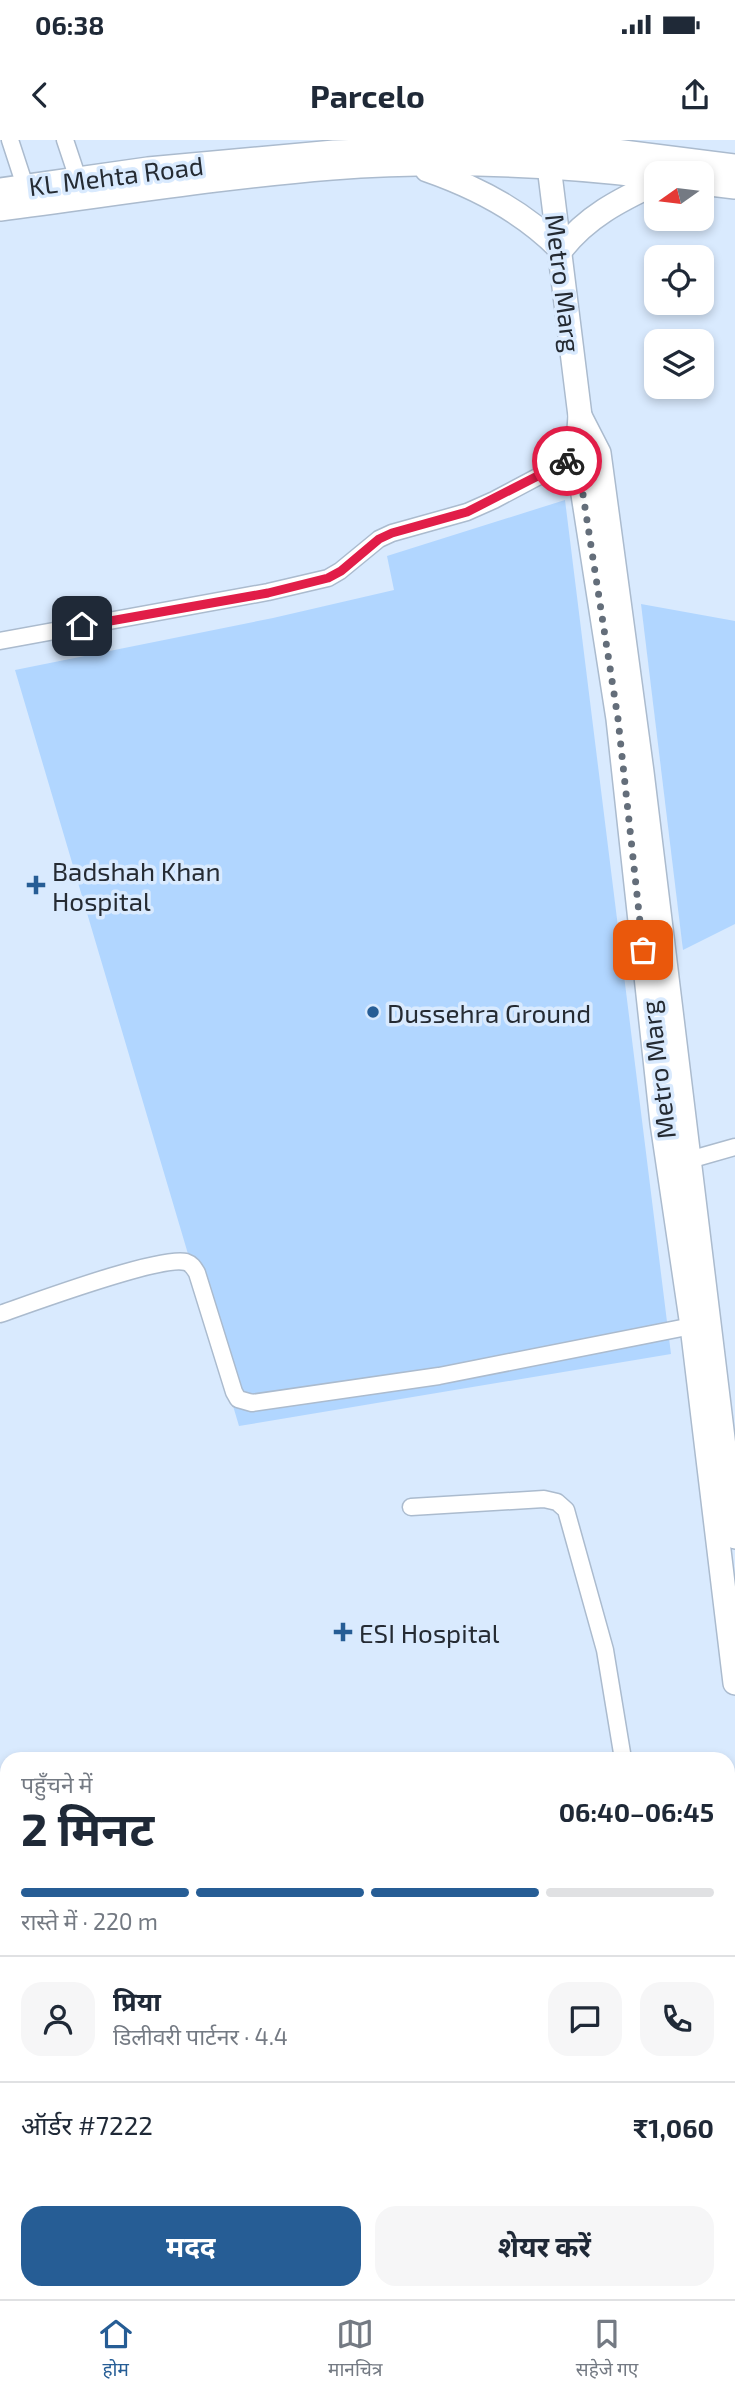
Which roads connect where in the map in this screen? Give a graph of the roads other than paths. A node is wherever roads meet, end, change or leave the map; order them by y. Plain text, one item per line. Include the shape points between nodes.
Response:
1 (10, 140) edge
2 (65, 140) edge
3 (604, 145) edge
4 (286, 148) edge
5 (669, 148) edge
6 (548, 159) junction
7 (414, 166) junction
8 (735, 166) edge
9 (644, 176) edge
10 (78, 179) junction
11 (150, 179) junction
12 (714, 184) edge
13 (24, 186) junction
14 (735, 187) edge
15 (644, 189) edge
16 (0, 190) edge
17 (0, 209) edge
18 (561, 250) junction
19 (588, 455) junction
20 (0, 641) edge
21 (735, 1147) edge
22 (689, 1160) junction
23 (0, 1314) edge
24 (692, 1326) junction
25 (411, 1507) dead end
26 (735, 1537) edge
27 (735, 1683) edge
28 (622, 1752) edge

1 - 13 street
2 - 10 street
3 - 5 street, KL Mehta Road
3 - 6 street, KL Mehta Road
4 - 6 street, KL Mehta Road via 334,152 486,147
4 - 11 street, KL Mehta Road
5 - 8 street, KL Mehta Road
6 - 7 street, KL Mehta Road
6 - 9 street, KL Mehta Road
6 - 18 street, Metro Marg
7 - 11 street, KL Mehta Road
7 - 18 street via 462,182 497,201
10 - 11 street, KL Mehta Road
10 - 13 street, KL Mehta Road
11 - 17 street, KL Mehta Road
12 - 14 street
13 - 16 street, KL Mehta Road
15 - 18 street via 590,219
18 - 19 street, Metro Marg
19 - 20 street via 467,512 379,539 328,578
19 - 22 street, Metro Marg via 642,772
19 - 24 street, Metro Marg via 662,1124
21 - 22 street
22 - 26 street, Metro Marg
23 - 24 street via 126,1273 186,1262 197,1273 233,1392 238,1399 252,1403 439,1376
24 - 27 street, Metro Marg
25 - 28 street via 544,1499 558,1502 566,1510 605,1650

